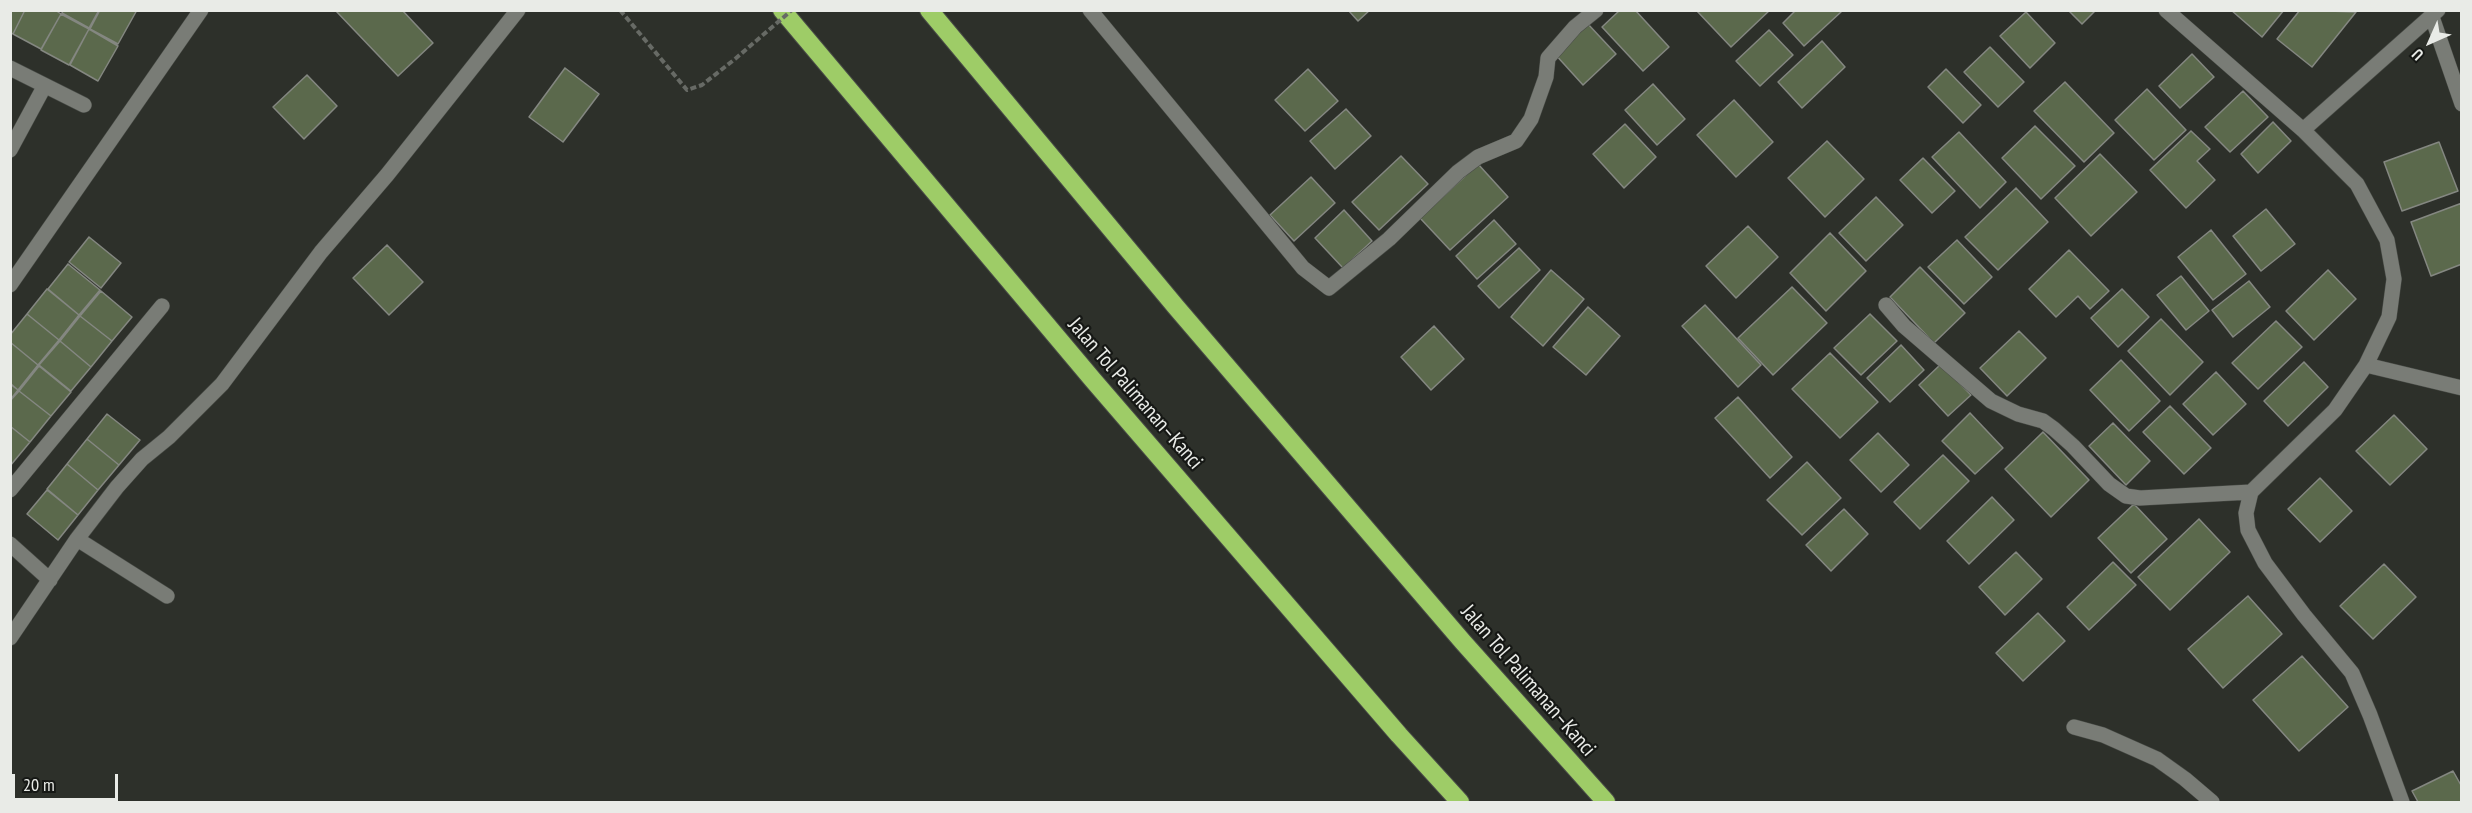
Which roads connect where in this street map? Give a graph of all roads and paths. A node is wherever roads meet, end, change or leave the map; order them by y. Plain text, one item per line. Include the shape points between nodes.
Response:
1 (201, 10) edge
2 (518, 10) edge
3 (620, 10) edge
4 (782, 10) edge
5 (792, 10) edge
6 (929, 10) edge
7 (1090, 10) edge
8 (1596, 10) edge
9 (2166, 10) edge
10 (2435, 14) edge
11 (10, 68) edge
12 (44, 87) junction
13 (2462, 104) edge
14 (84, 105) dead end
15 (2303, 129) junction
16 (10, 150) edge
17 (10, 285) edge
18 (1886, 305) dead end
19 (162, 306) dead end
20 (2366, 365) junction
21 (2462, 388) edge
22 (10, 490) edge
23 (2251, 492) junction
24 (77, 539) junction
25 (10, 544) edge
26 (50, 580) junction
27 (167, 596) dead end
28 (10, 638) edge
29 (2074, 727) dead end
30 (1460, 802) edge
31 (1606, 802) edge
32 (2212, 802) edge
33 (2400, 802) edge

1 - 17 street
2 - 24 street via 296,284 222,384 142,459
3 - 5 path, bridge via 687,90 702,85
4 - 30 highway, Jalan Tol Palimanan–Kanci via 1101,389
6 - 31 highway, Jalan Tol Palimanan–Kanci via 1176,307
7 - 8 street via 1303,268 1329,288 1389,239 1458,172 1516,141 1531,119 1548,58
9 - 15 street
10 - 13 street
10 - 15 street
11 - 12 street
12 - 14 street
12 - 16 street
15 - 20 street via 2357,184 2387,240 2394,279 2389,317
18 - 23 street via 1904,326 1991,401 2043,421 2126,496
19 - 22 street
20 - 21 street
20 - 23 street via 2335,410
23 - 33 street via 2246,513 2248,530 2265,563 2352,673
24 - 26 street
24 - 27 street
25 - 26 street
26 - 28 street
29 - 32 street via 2157,759

